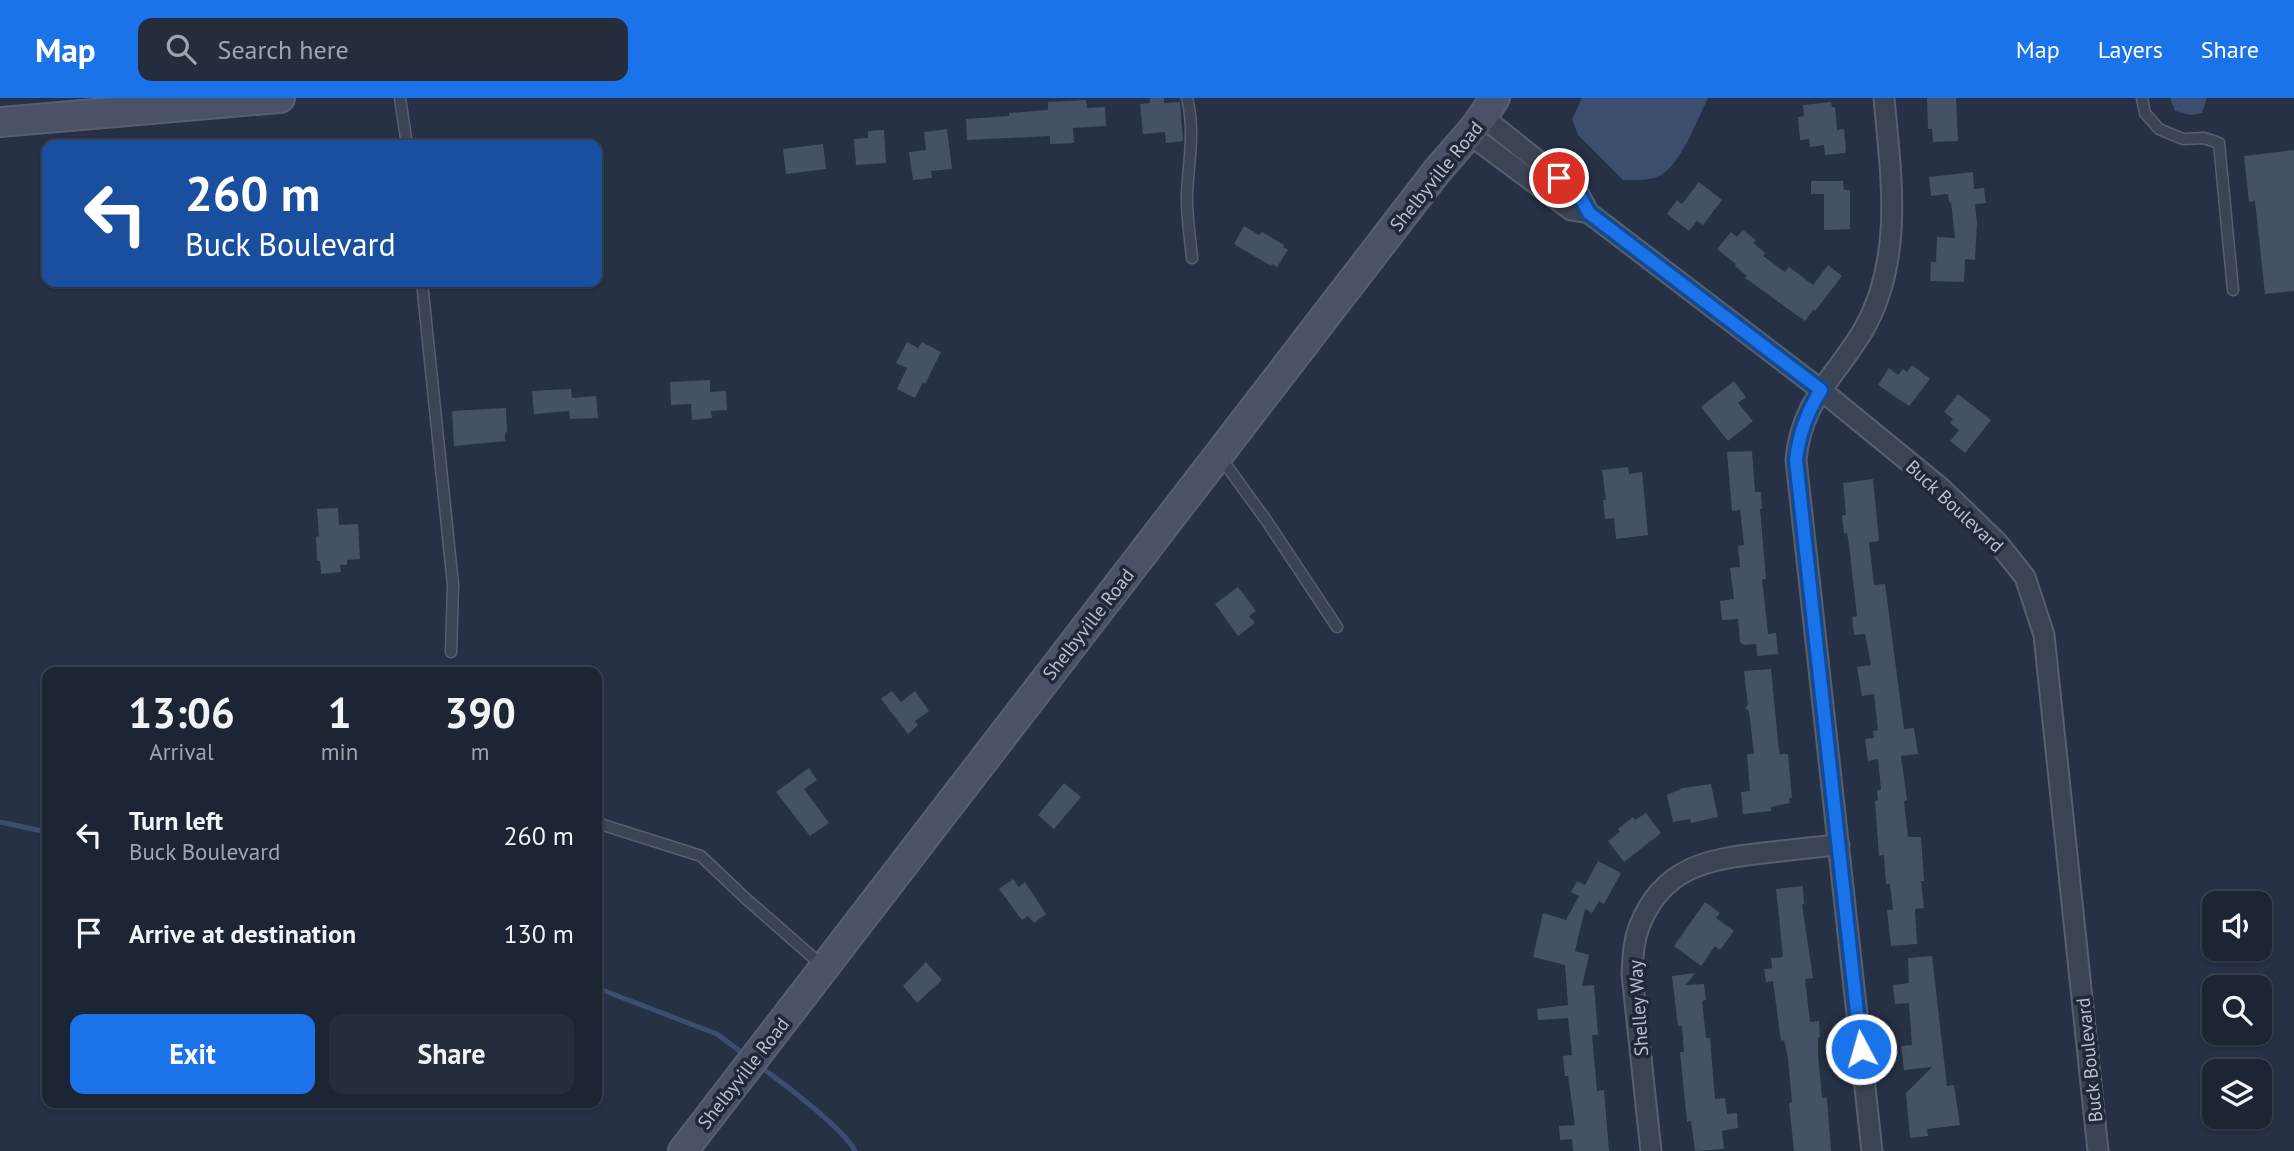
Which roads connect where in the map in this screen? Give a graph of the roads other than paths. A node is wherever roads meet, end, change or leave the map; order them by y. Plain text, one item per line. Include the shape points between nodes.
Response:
1 (280, 98) edge
2 (400, 98) edge
3 (1187, 98) edge
4 (1884, 98) edge
5 (2142, 98) edge
6 (1482, 116) edge
7 (0, 122) edge
8 (406, 140) edge
9 (1192, 258) dead end
10 (423, 287) edge
11 (2233, 290) dead end
12 (1821, 390) junction
13 (1219, 455) junction
14 (1337, 627) dead end
15 (451, 652) dead end
16 (602, 825) edge
17 (1839, 845) junction
18 (824, 967) junction
19 (683, 1151) edge
20 (1651, 1151) edge
21 (1872, 1151) edge
22 (2098, 1151) edge

1 - 7 main road
2 - 8 lane
3 - 9 lane via 1192,140 1187,194
4 - 12 street via 1893,207 1889,254 1864,328
5 - 11 lane via 2145,113 2159,129 2183,139 2219,143
6 - 12 street, Buck Boulevard via 1572,210 1589,213
6 - 13 main road, Shelbyville Road
10 - 15 lane via 453,585
12 - 17 street via 1805,419 1796,460
12 - 22 street, Buck Boulevard via 1945,492 1997,542 2025,577 2044,635
13 - 14 lane
13 - 18 main road, Shelbyville Road
16 - 18 lane via 701,856
17 - 20 street, Shelley Way via 1710,861 1675,878 1651,904 1637,932 1632,974
17 - 21 street
18 - 19 main road, Shelbyville Road

